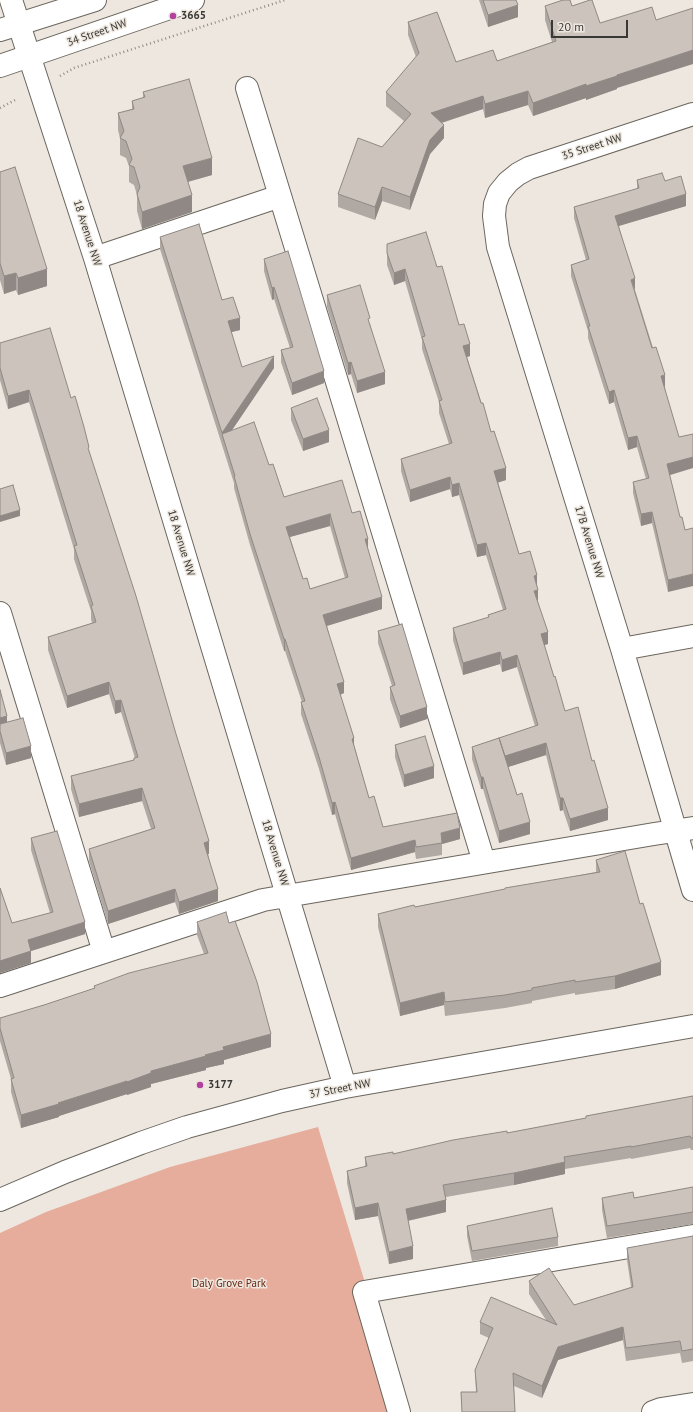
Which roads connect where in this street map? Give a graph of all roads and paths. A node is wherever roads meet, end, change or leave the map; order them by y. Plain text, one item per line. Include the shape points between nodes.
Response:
1 (11, 0) edge
2 (95, 0) edge
3 (193, 0) edge
4 (285, 0) edge
5 (9, 27) edge
6 (29, 57) junction
7 (0, 66) edge
8 (74, 68) dead end
9 (247, 88) dead end
10 (8, 103) dead end
11 (0, 108) edge
12 (693, 114) edge
13 (499, 193) joint
14 (280, 196) junction
15 (95, 258) junction
16 (0, 613) edge
17 (693, 636) edge
18 (622, 649) junction
19 (684, 829) edge
20 (484, 862) junction
21 (693, 890) edge
22 (288, 896) junction
23 (104, 952) junction
24 (0, 986) edge
25 (693, 1026) edge
26 (345, 1087) junction
27 (0, 1200) edge
28 (693, 1236) edge
29 (693, 1404) edge
30 (399, 1412) edge
31 (653, 1412) edge

1 - 5 street, 18 Avenue NW
2 - 5 street
3 - 6 street, 34 Street NW
4 - 8 path
5 - 6 street, 18 Avenue NW
6 - 7 street, 34 Street NW
6 - 15 street, 18 Avenue NW
9 - 14 street
10 - 11 path
12 - 13 street, 35 Street NW via 529,168 508,182
13 - 18 street, 17B Avenue NW via 494,216 498,247
14 - 15 street
14 - 20 street
15 - 22 street, 18 Avenue NW
16 - 23 street
17 - 18 street
18 - 19 street, 17B Avenue NW
19 - 20 street
19 - 21 street, 17B Avenue NW
20 - 22 street
22 - 23 street via 263,900
22 - 26 street, 18 Avenue NW
23 - 24 street
25 - 26 street, 37 Street NW
26 - 27 street, 37 Street NW via 188,1127 103,1157
28 - 30 street via 364,1292
29 - 31 street

